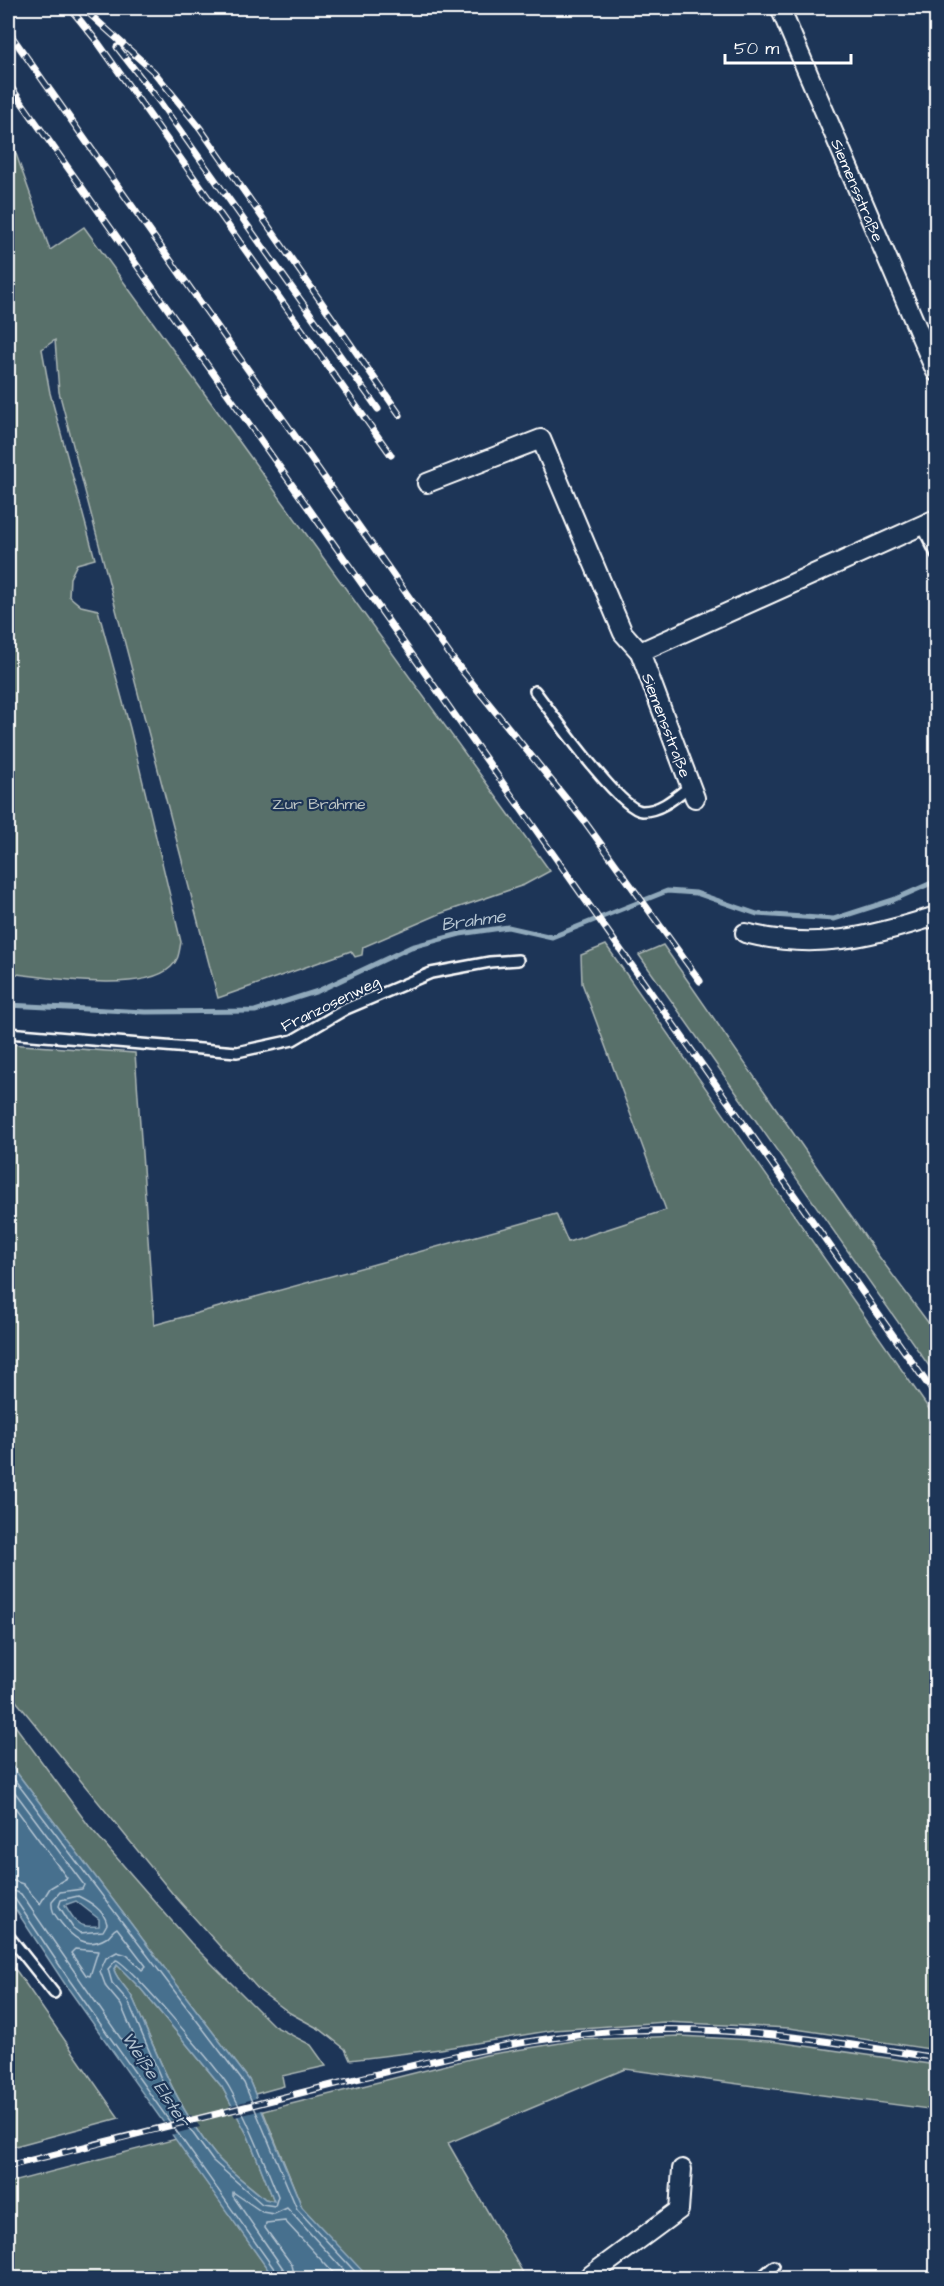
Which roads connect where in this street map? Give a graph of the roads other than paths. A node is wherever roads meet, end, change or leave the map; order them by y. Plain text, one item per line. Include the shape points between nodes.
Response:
1 (780, 8) edge
2 (936, 372) edge
3 (427, 483) dead end
4 (929, 523) edge
5 (936, 554) edge
6 (640, 652) junction
7 (535, 691) dead end
8 (693, 792) joint
9 (936, 916) edge
10 (745, 933) dead end
11 (518, 960) dead end
12 (8, 1034) edge
13 (8, 1935) edge
14 (54, 1993) dead end
15 (682, 2169) dead end
16 (774, 2266) dead end
17 (587, 2278) edge
18 (760, 2278) edge

1 - 2 street, Siemensstraße
3 - 6 street, Siemensstraße via 541,439 622,633
4 - 5 lane
4 - 6 street, Siemensstraße
6 - 8 street, Siemensstraße
7 - 8 lane via 628,805 640,811 662,807
9 - 10 street via 830,943 777,941
11 - 12 lane, Franzosenweg via 431,973 346,1009 293,1040 237,1052
13 - 14 lane
15 - 17 street via 679,2210
16 - 18 lane

